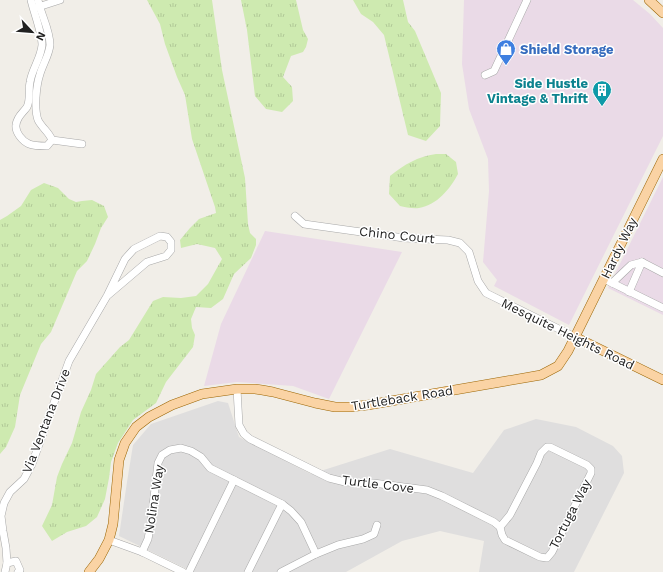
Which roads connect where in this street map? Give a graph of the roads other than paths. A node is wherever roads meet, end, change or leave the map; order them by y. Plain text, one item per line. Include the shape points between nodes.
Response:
1 (31, 0) edge
2 (60, 0) edge
3 (527, 0) edge
4 (649, 0) edge
5 (37, 5) edge
6 (663, 13) edge
7 (485, 75) dead end
8 (52, 140) junction
9 (82, 144) dead end
10 (663, 159) edge
11 (294, 216) dead end
12 (642, 262) junction
13 (663, 272) edge
14 (478, 281) joint
15 (608, 281) junction
16 (629, 292) junction
17 (107, 296) junction
18 (663, 308) edge
19 (575, 337) junction
20 (663, 380) edge
21 (237, 389) junction
22 (234, 480) junction
23 (282, 504) junction
24 (377, 525) dead end
25 (500, 526) junction
26 (109, 540) junction
27 (6, 548) junction
28 (142, 552) junction
29 (316, 554) junction
30 (16, 561) junction
31 (6, 563) junction
32 (5, 572) edge
33 (18, 572) edge
34 (89, 572) edge
35 (183, 572) edge
36 (189, 572) edge
37 (248, 572) edge
38 (281, 572) edge

1 - 5 street
2 - 5 street
3 - 7 street via 494,71
4 - 6 main road
5 - 8 street via 49,36 50,46 39,75 36,110 38,120
5 - 8 street via 42,44 33,70 27,106 19,115 16,125 17,134 27,143 47,146
8 - 9 street
10 - 15 main road, Hardy Way
11 - 14 street, Chino Court via 304,224 460,243 469,252
12 - 13 street
12 - 15 street via 631,265
12 - 16 street
14 - 19 street, Mesquite Heights Road via 486,293
15 - 16 street
15 - 19 main road, Hardy Way
16 - 18 street
17 - 17 street, Via Ventana Drive via 147,262 166,256 171,250 171,242 167,237 160,236 134,249 125,259
17 - 27 street, Via Ventana Drive via 69,361 32,464 24,479 10,492 4,503 1,516
19 - 20 main road, Mesquite Heights Road
19 - 21 main road, Turtleback Road via 558,366 541,375 368,405 335,407 262,390
21 - 25 street, Turtle Cove via 239,425 250,439 329,478 345,482 427,490
21 - 26 main road, Turtleback Road via 202,394 172,405 136,427 125,443 119,460
22 - 23 street
22 - 28 street, Nolina Way via 210,468 201,457 191,451 181,448 162,455 158,463 148,539
22 - 36 street
23 - 29 street via 301,522
23 - 37 street
24 - 29 street via 374,534
25 - 25 street, Tortuga Way via 510,515 546,447 587,465 590,469 591,473 547,558 505,540
26 - 28 street
26 - 34 main road, Turtleback Road
27 - 30 street, Via Ventana Drive
27 - 31 street, Via Ventana Drive
28 - 35 street
29 - 38 street
30 - 31 street
30 - 33 street via 20,570
31 - 32 street, Via Ventana Drive

